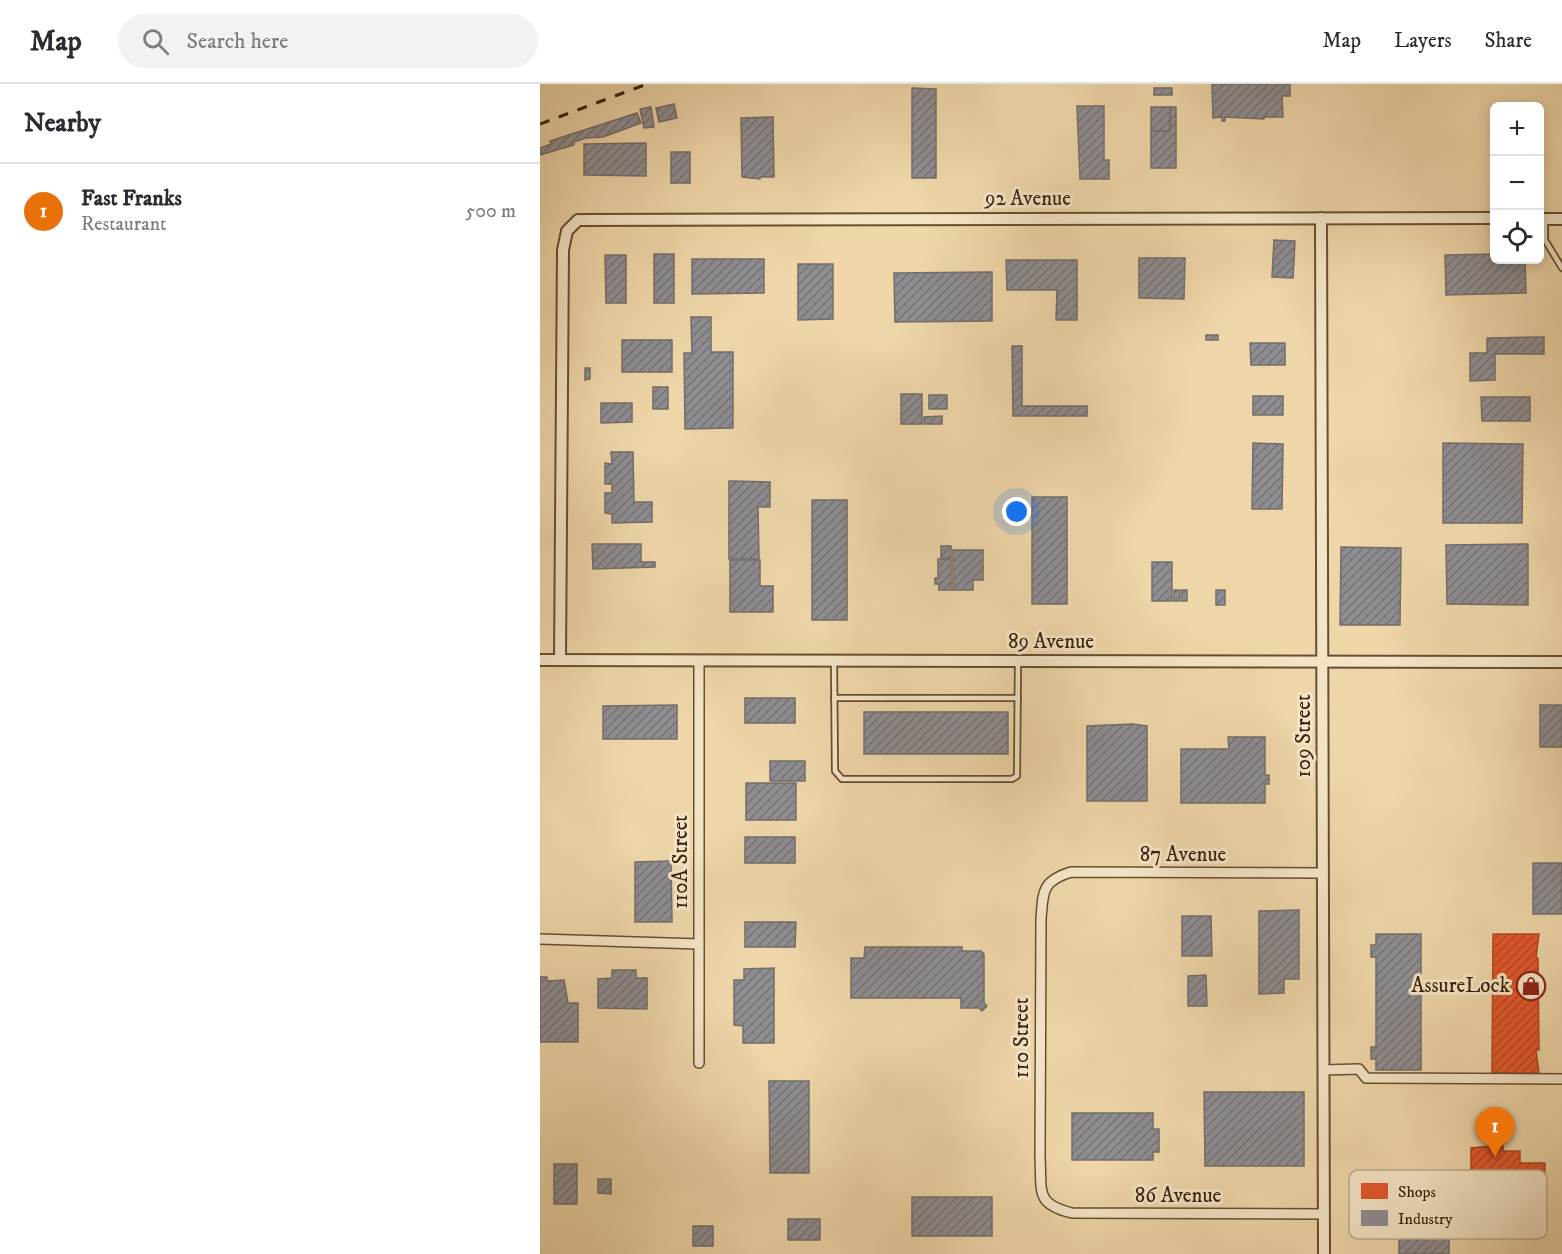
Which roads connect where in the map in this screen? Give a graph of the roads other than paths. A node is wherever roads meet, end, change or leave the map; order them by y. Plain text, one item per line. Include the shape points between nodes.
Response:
1 (1321, 218) junction
2 (1490, 218) edge
3 (1544, 219) edge
4 (1562, 219) edge
5 (1544, 233) edge
6 (1562, 268) edge
7 (540, 660) edge
8 (560, 660) junction
9 (699, 661) junction
10 (834, 661) junction
11 (1018, 662) junction
12 (1562, 662) edge
13 (1323, 663) junction
14 (834, 698) junction
15 (1018, 698) junction
16 (1323, 873) junction
17 (1047, 884) joint
18 (540, 939) edge
19 (699, 944) junction
20 (699, 1063) dead end
21 (1324, 1070) junction
22 (1562, 1079) edge
23 (1042, 1193) joint
24 (1324, 1214) junction
25 (1324, 1254) edge

1 - 2 street, 92 Avenue
1 - 8 street, 92 Avenue via 578,220 567,231 562,250
1 - 13 street, 109 Street
3 - 4 street
5 - 6 lane
7 - 8 street, 89 Avenue
8 - 9 street, 89 Avenue
9 - 10 street, 89 Avenue
9 - 19 street, 110A Street
10 - 11 street, 89 Avenue
10 - 14 lane
11 - 13 street, 89 Avenue
11 - 15 lane
12 - 13 street, 89 Avenue
13 - 16 street, 109 Street
14 - 15 lane
14 - 15 lane via 835,771 842,779 1012,779 1018,770
16 - 17 street, 87 Avenue via 1071,872
16 - 21 street, 109 Street
17 - 23 street, 110 Street via 1041,919
18 - 19 street
19 - 20 street, 110A Street
21 - 22 street via 1359,1070 1366,1078
21 - 24 street, 109 Street
23 - 24 street, 86 Avenue via 1052,1208 1072,1213
24 - 25 street, 109 Street

